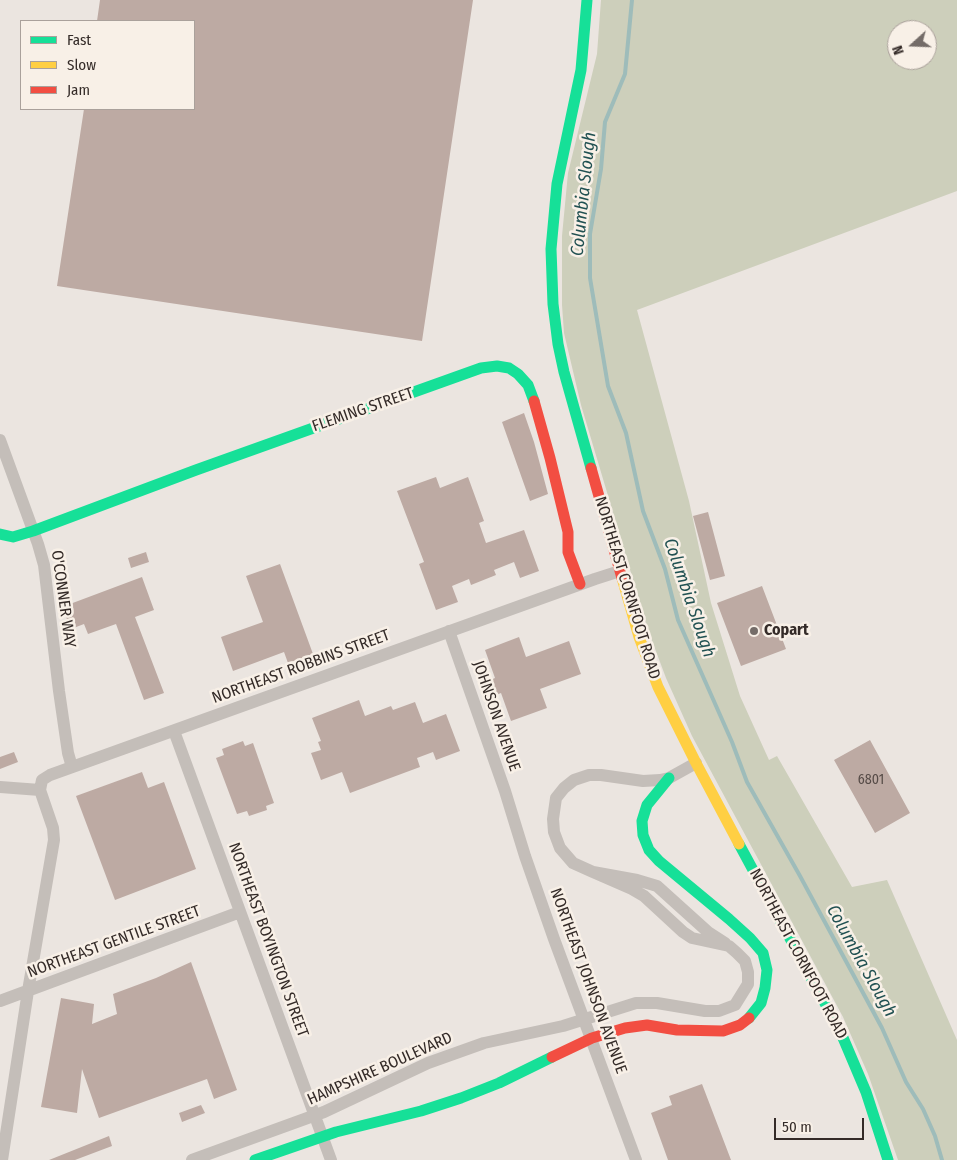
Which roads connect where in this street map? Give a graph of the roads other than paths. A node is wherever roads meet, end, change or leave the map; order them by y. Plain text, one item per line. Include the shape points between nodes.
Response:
1 (587, 0) edge
2 (0, 440) edge
3 (33, 531) junction
4 (0, 534) edge
5 (620, 571) junction
6 (580, 584) junction
7 (449, 631) junction
8 (174, 730) junction
9 (696, 763) junction
10 (72, 767) junction
11 (669, 778) junction
12 (0, 787) edge
13 (40, 790) junction
14 (511, 812) joint
15 (240, 912) junction
16 (28, 991) junction
17 (0, 1001) edge
18 (584, 1019) junction
19 (592, 1038) junction
20 (315, 1116) junction
21 (322, 1136) junction
22 (2, 1160) edge
23 (192, 1160) edge
24 (255, 1160) edge
25 (330, 1160) edge
26 (636, 1160) edge
27 (888, 1160) edge

1 - 5 street, NORTHEAST CORNFOOT ROAD via 581,70 554,207 551,249 553,304 564,372
2 - 3 street, O'CONNER WAY
3 - 4 street, FLEMING STREET via 13,537
3 - 6 street, FLEMING STREET via 481,368 497,366 509,368 528,384 568,532 568,552
3 - 10 street, O'CONNER WAY via 44,565
5 - 6 street, NORTHEAST ROBBINS STREET
5 - 9 street, NORTHEAST CORNFOOT ROAD via 648,662
6 - 7 street, NORTHEAST ROBBINS STREET
7 - 8 street, NORTHEAST ROBBINS STREET
7 - 14 street, JOHNSON AVENUE
8 - 10 street, NORTHEAST ROBBINS STREET
8 - 15 street, NORTHEAST BOYINGTON STREET
9 - 11 street
9 - 27 street, NORTHEAST CORNFOOT ROAD via 840,1033 866,1092
10 - 13 street, NORTHEAST ROBBINS STREET via 42,780
11 - 18 street, HAMPSHIRE BOULEVARD via 643,781 588,775 574,780 556,798 554,832 560,848 573,863 593,872 656,886 745,961 748,984 734,1005 719,1011 636,1003
11 - 19 street via 647,805 642,820 648,850 670,872 730,919 763,953 767,970 761,1003 752,1016 724,1031 677,1030 647,1025
12 - 13 street
13 - 16 street via 54,840
14 - 18 street, NORTHEAST JOHNSON AVENUE
15 - 16 street, NORTHEAST GENTILE STREET
15 - 20 street, NORTHEAST BOYINGTON STREET
16 - 17 street, NORTHEAST GENTILE STREET
16 - 22 street
18 - 19 street, NORTHEAST JOHNSON AVENUE
18 - 20 street, HAMPSHIRE BOULEVARD via 446,1056
19 - 21 street via 461,1098
19 - 26 street, NORTHEAST JOHNSON AVENUE
20 - 21 street, NORTHEAST BOYINGTON STREET
20 - 23 street, HAMPSHIRE BOULEVARD
21 - 24 street
21 - 25 street, NORTHEAST BOYINGTON STREET

